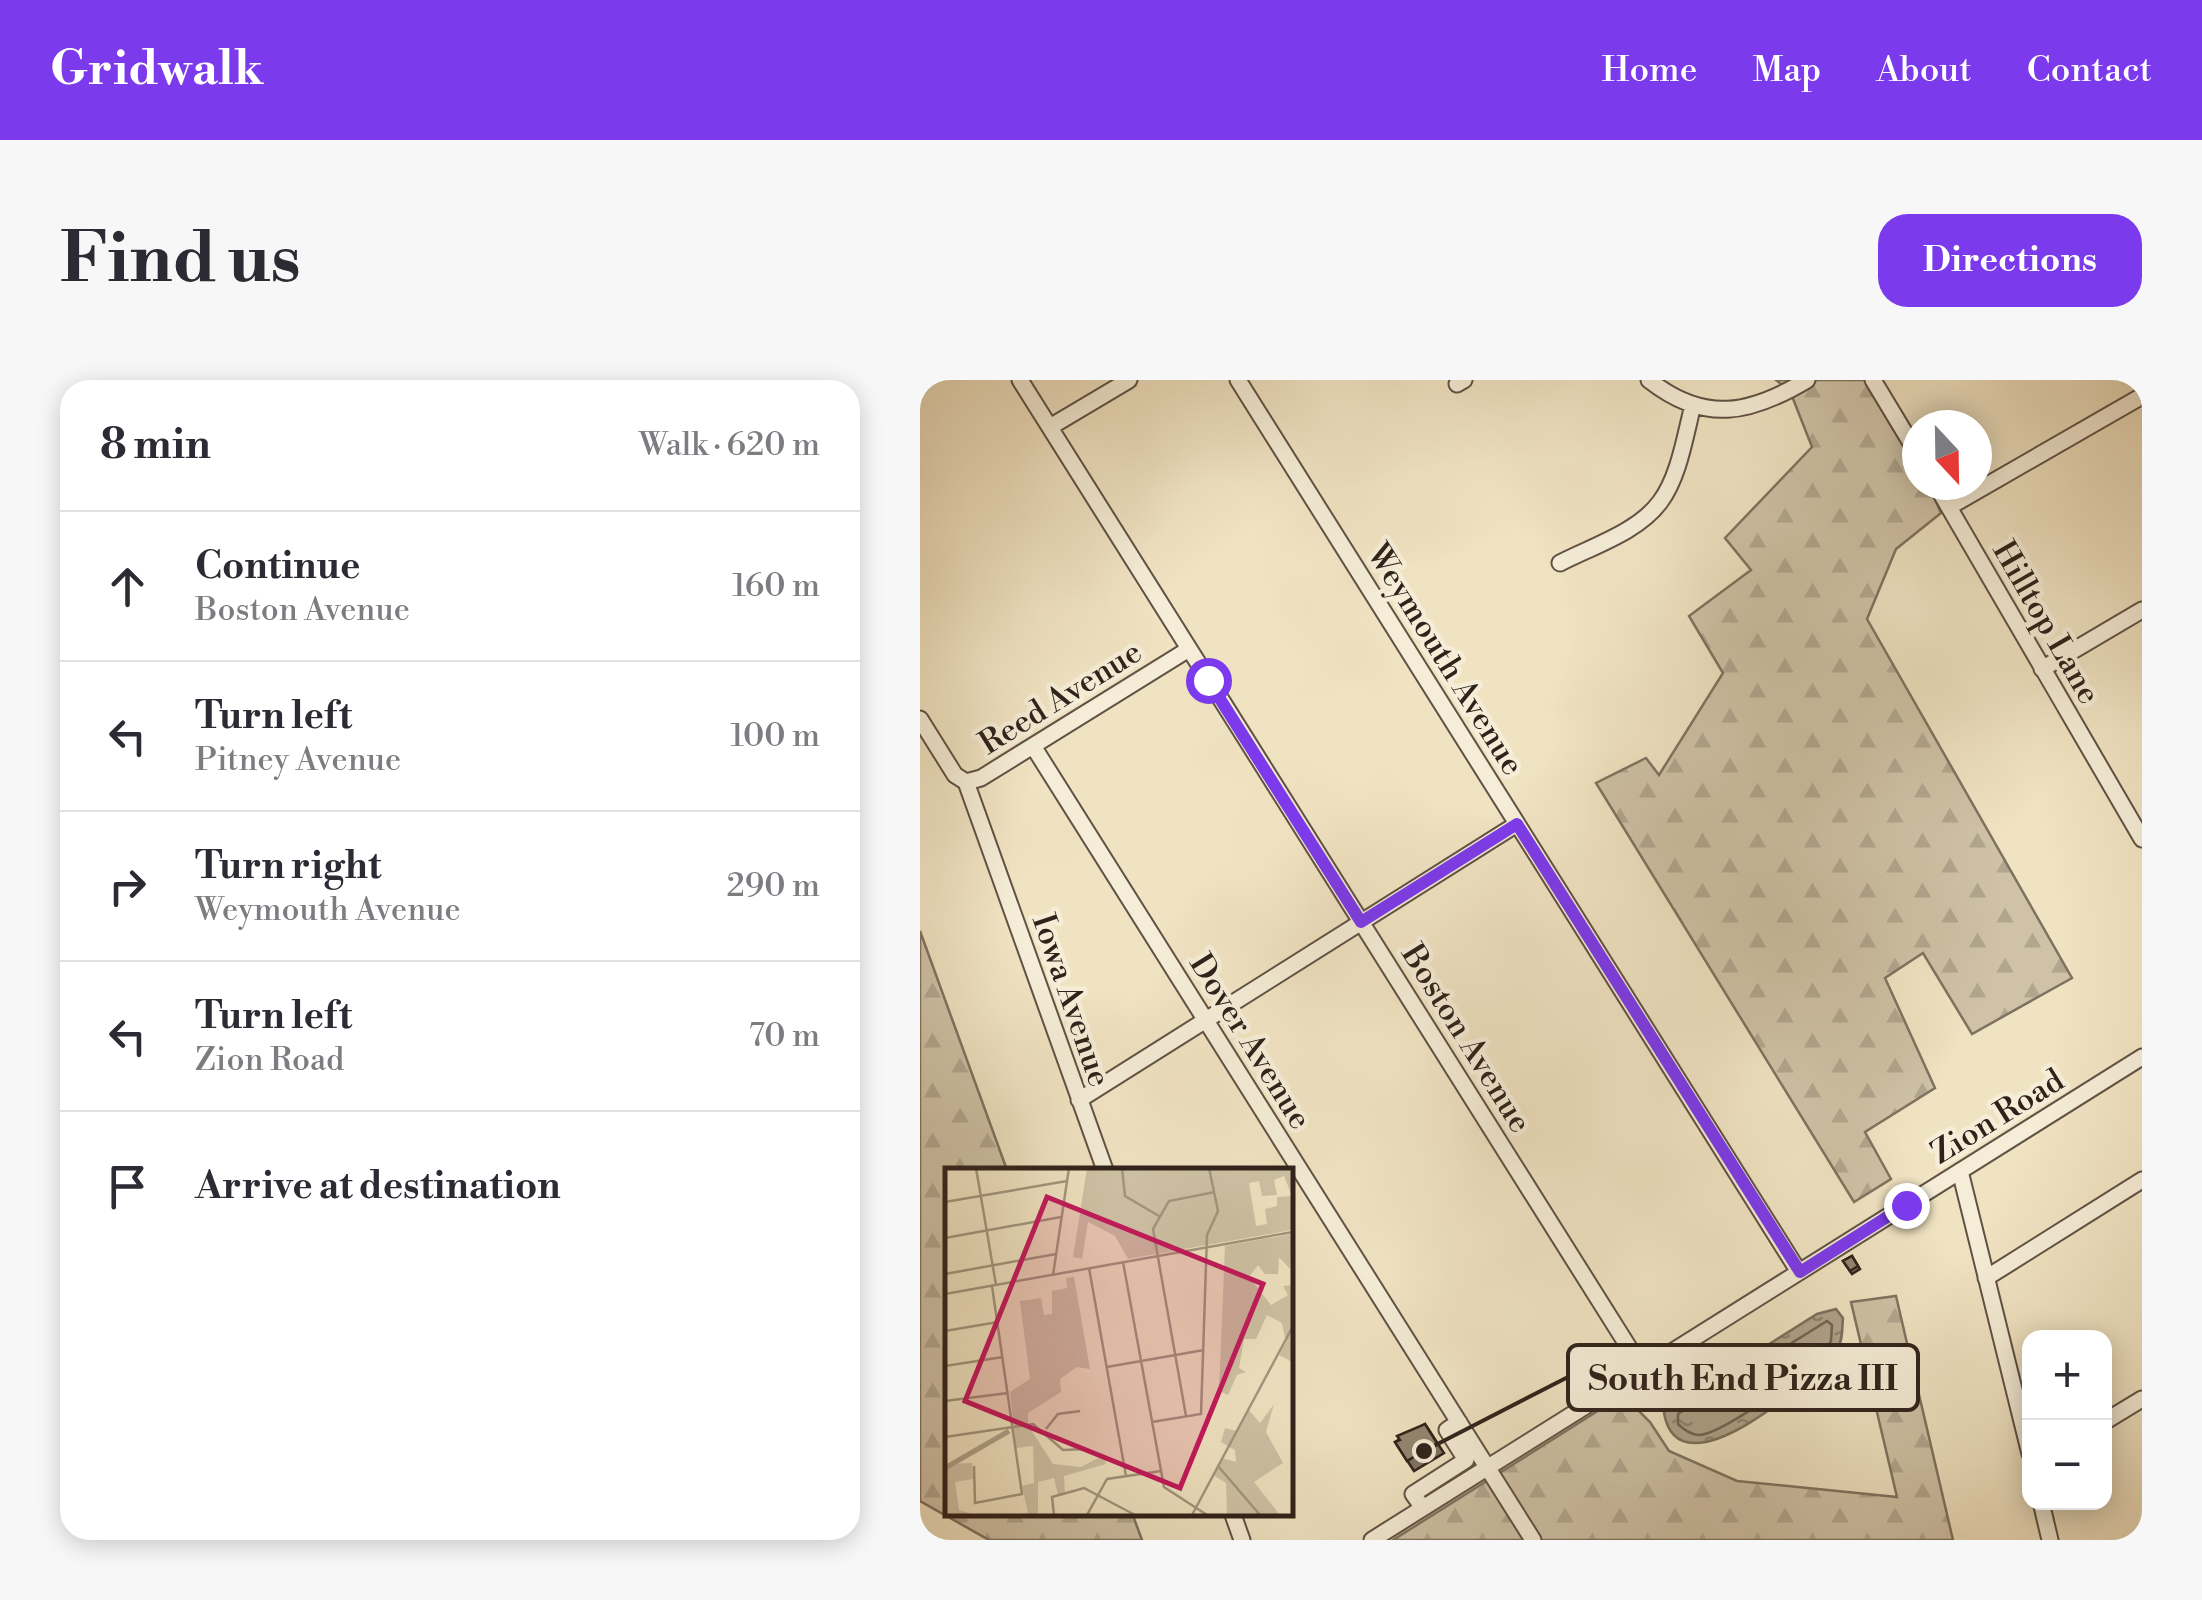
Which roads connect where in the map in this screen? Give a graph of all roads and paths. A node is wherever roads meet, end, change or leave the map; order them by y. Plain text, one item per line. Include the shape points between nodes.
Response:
1 (1020, 380) edge
2 (1129, 380) edge
3 (1238, 380) edge
4 (1649, 380) edge
5 (1808, 380) edge
6 (1873, 380) edge
7 (2142, 396) edge
8 (1693, 406) junction
9 (1050, 427) junction
10 (1902, 429) edge
11 (1945, 500) edge
12 (1949, 507) junction
13 (1560, 563) dead end
14 (2142, 610) edge
15 (1189, 649) junction
16 (2042, 669) junction
17 (920, 718) edge
18 (1033, 746) junction
19 (966, 782) junction
20 (1517, 824) junction
21 (2140, 832) edge
22 (990, 847) joint
23 (1361, 922) junction
24 (1206, 1020) junction
25 (2142, 1056) edge
26 (1078, 1100) junction
27 (1103, 1168) edge
28 (1960, 1171) junction
29 (2142, 1180) edge
30 (1800, 1272) junction
31 (1986, 1278) junction
32 (1643, 1370) junction
33 (2142, 1399) edge
34 (2107, 1420) edge
35 (1459, 1422) junction
36 (2022, 1422) edge
37 (1488, 1467) junction
38 (1466, 1471) junction
39 (2043, 1510) edge
40 (1233, 1515) edge
41 (1242, 1540) edge
42 (1372, 1540) edge
43 (1533, 1540) edge
44 (2050, 1540) edge

1 - 9 street, Boston Avenue
2 - 9 street
3 - 20 street, Weymouth Avenue
4 - 8 street
5 - 8 street via 1748,408
6 - 10 street
7 - 12 street
8 - 13 street via 1660,502 1641,521
9 - 15 street, Boston Avenue
11 - 12 street, Hilltop Lane
12 - 16 street, Hilltop Lane
14 - 16 street
15 - 18 street, Reed Avenue
15 - 23 street, Boston Avenue
16 - 21 street, Hilltop Lane
17 - 19 street
18 - 19 street, Reed Avenue
18 - 24 street, Dover Avenue
19 - 22 street, Reed Avenue
20 - 23 street
20 - 30 street, Weymouth Avenue
22 - 26 street, Iowa Avenue
23 - 24 street
23 - 32 street, Boston Avenue
24 - 26 street
24 - 35 street, Dover Avenue
25 - 28 street, Zion Road
26 - 27 street, Iowa Avenue
28 - 30 street, Zion Road
28 - 31 street
29 - 31 street
30 - 32 street, Zion Road
31 - 36 street
32 - 37 street, Zion Road
33 - 34 street
35 - 37 street, Dover Avenue
35 - 38 street via 1446,1430
37 - 38 street, Zion Road
37 - 43 street, Dover Avenue
38 - 42 street, Zion Road
39 - 44 street
40 - 41 street

